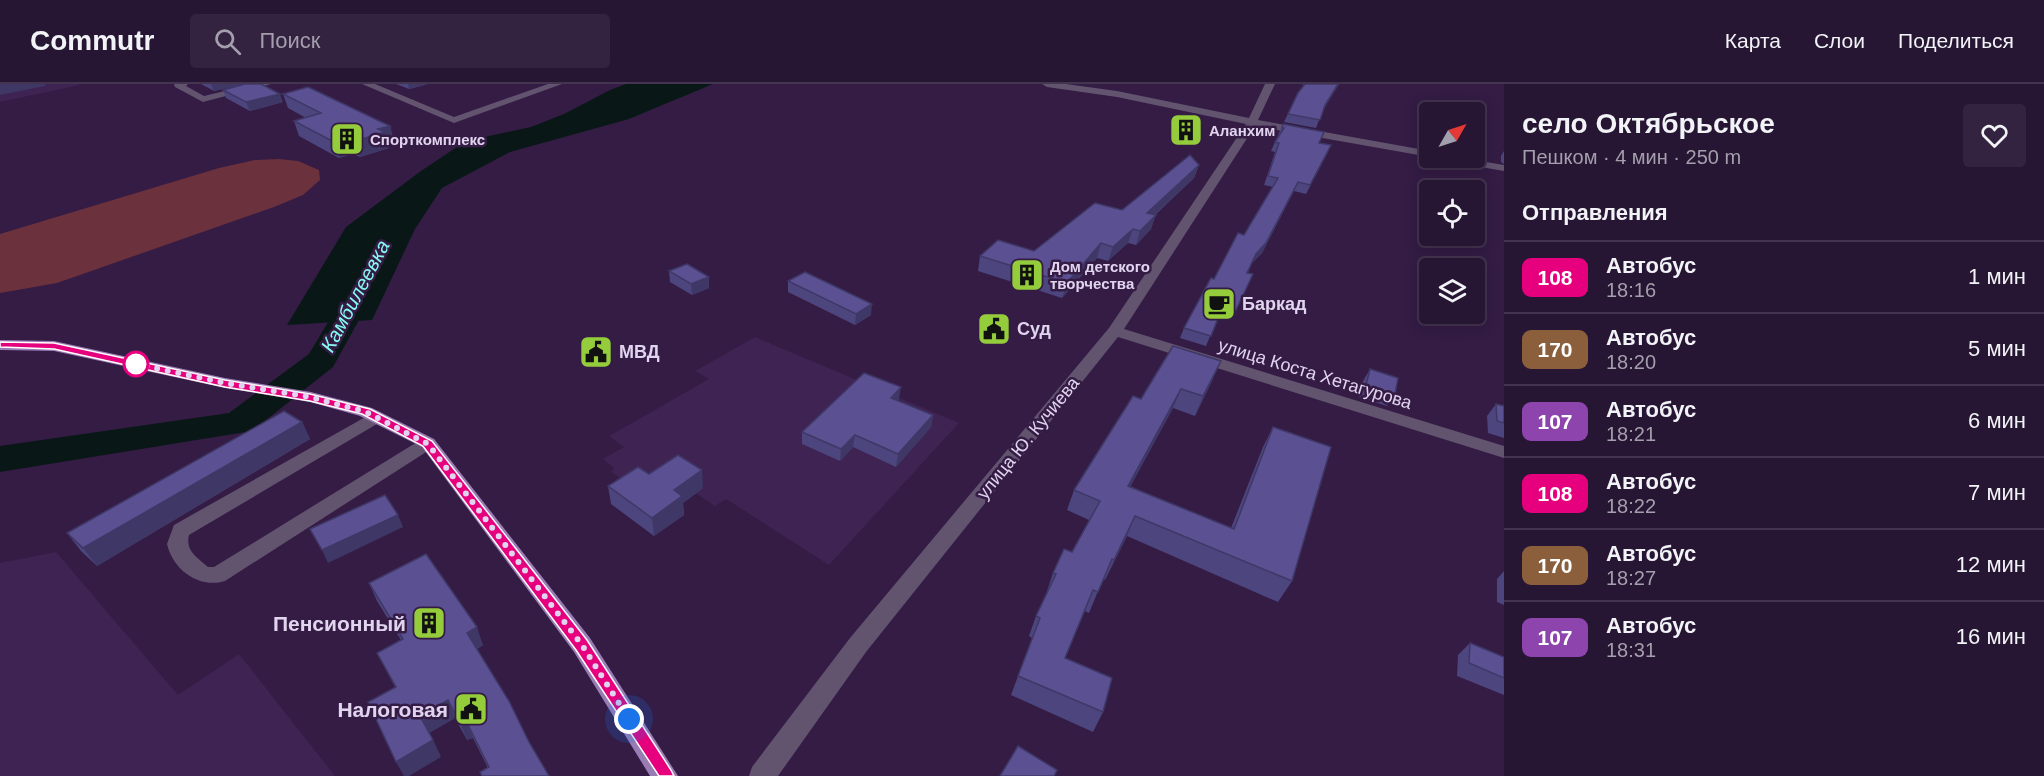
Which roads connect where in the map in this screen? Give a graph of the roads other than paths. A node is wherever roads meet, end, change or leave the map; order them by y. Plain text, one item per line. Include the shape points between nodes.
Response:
1 (183, 84) edge
2 (266, 84) edge
3 (367, 84) edge
4 (557, 84) edge
5 (1047, 84) edge
6 (1270, 84) edge
7 (1252, 122) junction
8 (1419, 152) edge
9 (1485, 165) edge
10 (1504, 168) edge
11 (1115, 331) junction
12 (0, 345) edge
13 (376, 417) junction
14 (428, 444) junction
15 (1504, 452) edge
16 (665, 776) edge
17 (762, 776) edge

1 - 2 street via 178,85 203,99
3 - 4 street via 454,120
5 - 7 street
6 - 7 street, улица Ю. Кучиева
7 - 8 street
7 - 11 street, улица Ю. Кучиева
9 - 10 street
11 - 15 street, улица Коста Хетагурова
11 - 17 street, улица Ю. Кучиева via 858,645
12 - 13 main road via 54,346 310,397
13 - 14 main road
13 - 14 street via 181,530 175,539 177,550 203,575 217,575
14 - 16 main road via 582,645

